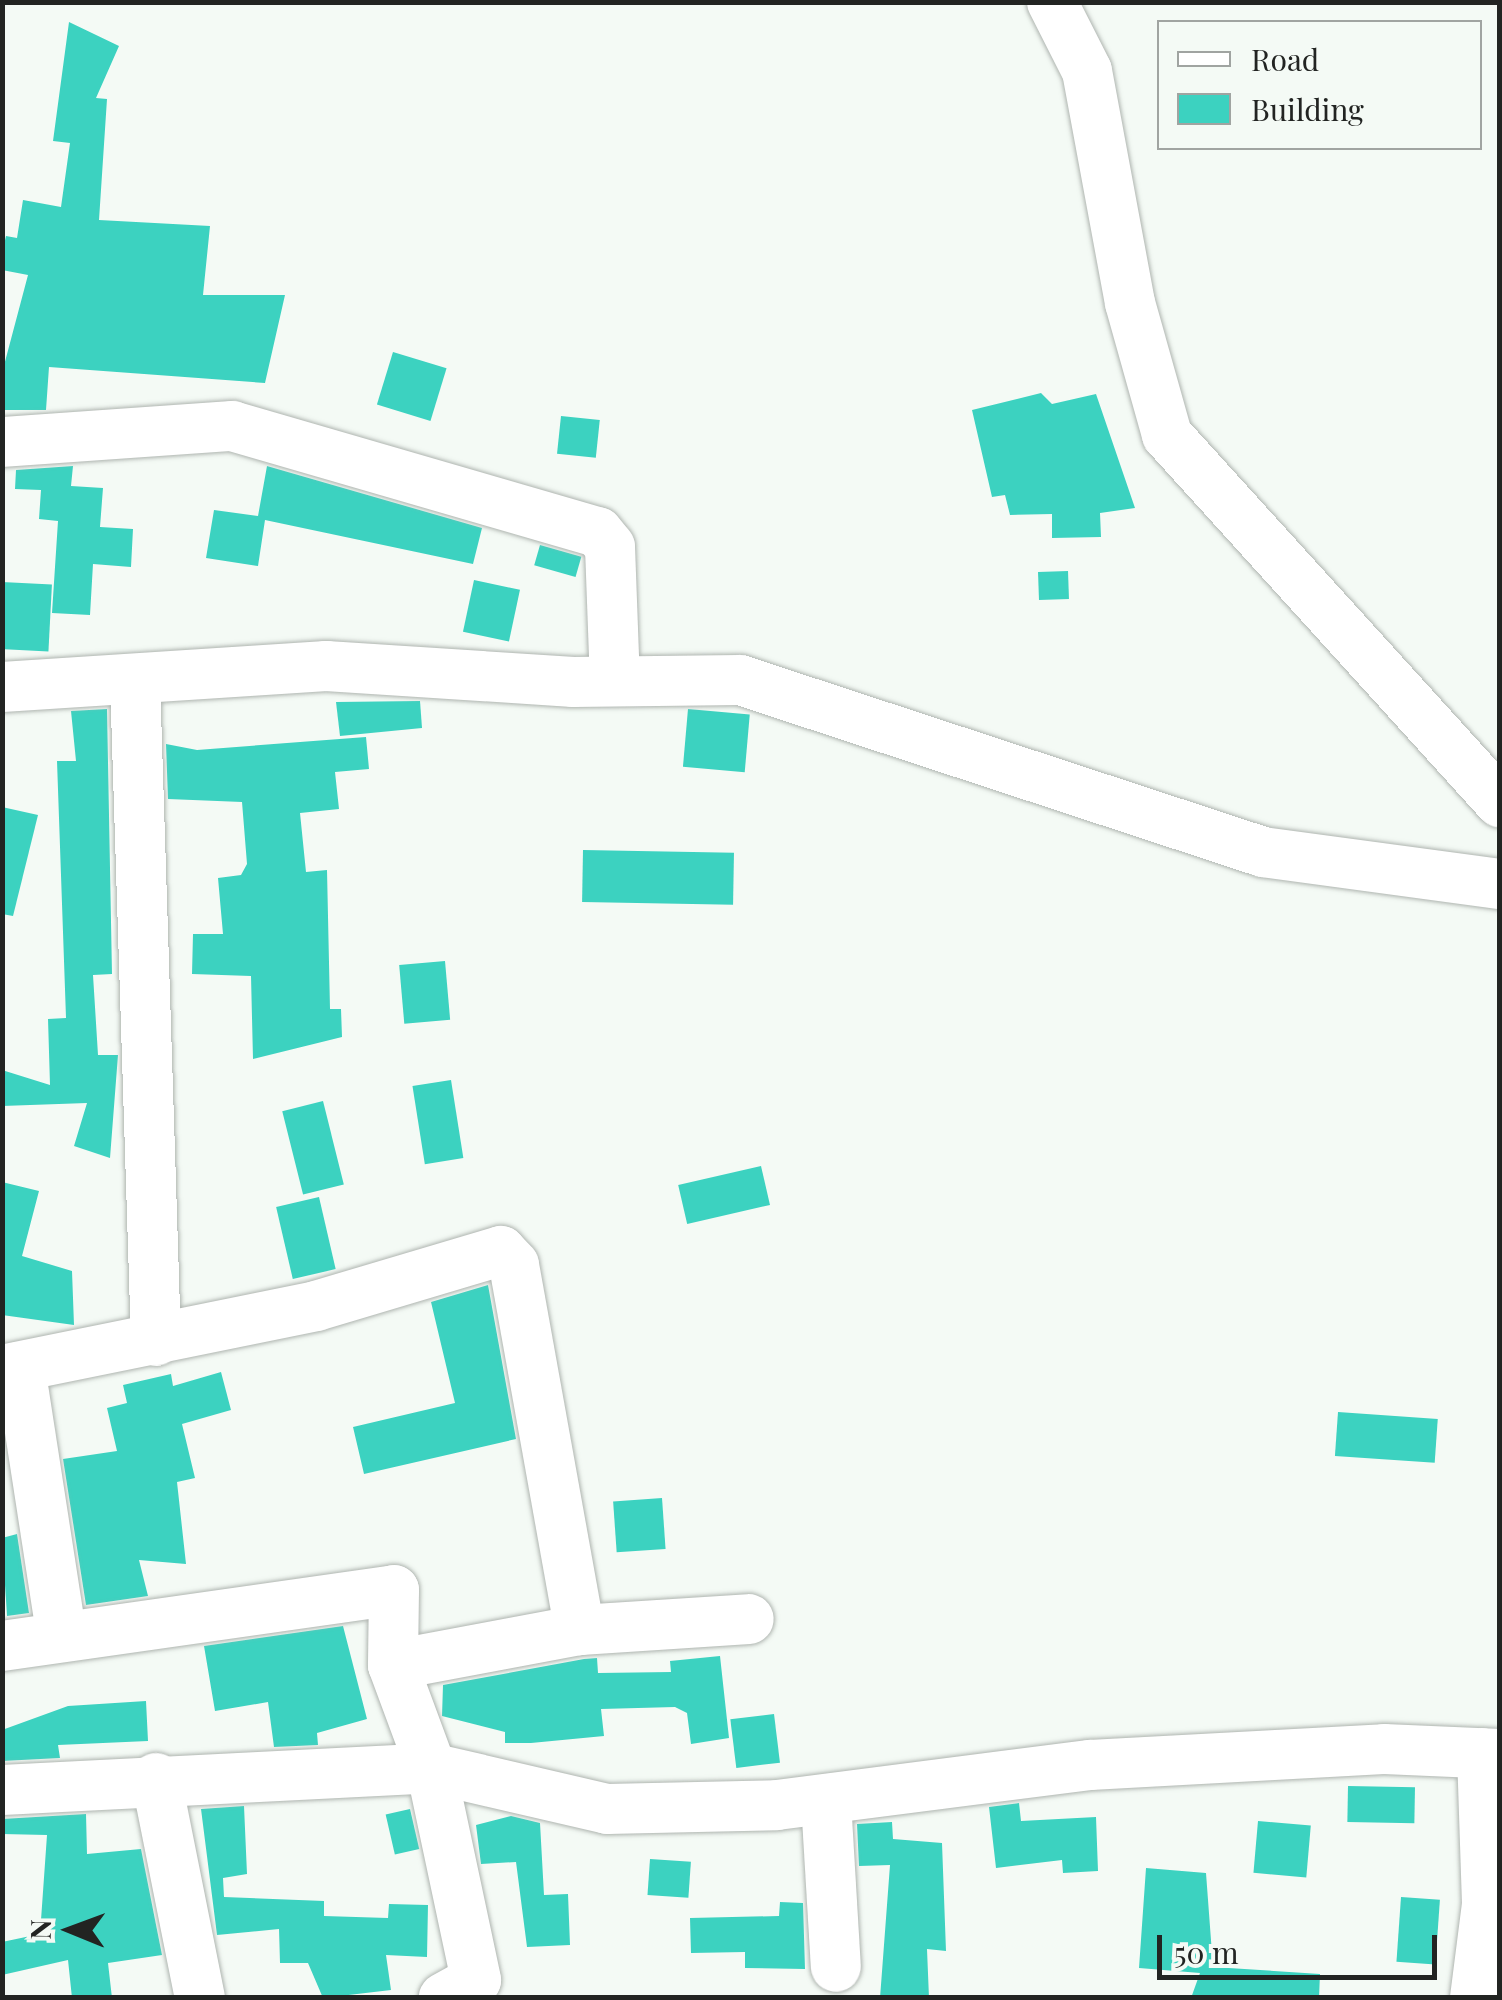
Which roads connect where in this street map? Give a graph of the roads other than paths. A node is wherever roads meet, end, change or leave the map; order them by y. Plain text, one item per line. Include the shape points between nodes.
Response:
1 (1052, 2) edge
2 (2, 442) edge
3 (135, 680) junction
4 (616, 681) junction
5 (2, 687) edge
6 (1500, 802) edge
7 (1500, 884) edge
8 (156, 1341) junction
9 (11, 1368) edge
10 (749, 1619) dead end
11 (580, 1630) junction
12 (62, 1637) junction
13 (2, 1646) edge
14 (393, 1665) junction
15 (1491, 1754) edge
16 (431, 1768) junction
17 (156, 1778) junction
18 (2, 1790) edge
19 (826, 1801) junction
20 (836, 1967) dead end
21 (475, 1992) edge
22 (200, 1998) edge
23 (1475, 1998) edge

1 - 6 street via 1086,70 1130,302 1168,436
2 - 4 street via 232,426 598,532 610,548
3 - 4 street via 326,666
3 - 5 street
3 - 8 street
4 - 7 street via 754,683 1226,842 1355,871
8 - 9 street
8 - 11 street via 501,1251 514,1265
9 - 12 street
10 - 11 street
11 - 14 street
12 - 13 street
12 - 14 street via 394,1590
14 - 16 street
15 - 19 street via 1384,1748 1090,1765
15 - 23 street via 1487,1904
16 - 17 street
16 - 19 street via 608,1809
16 - 21 street
17 - 18 street
17 - 22 street
19 - 20 street

